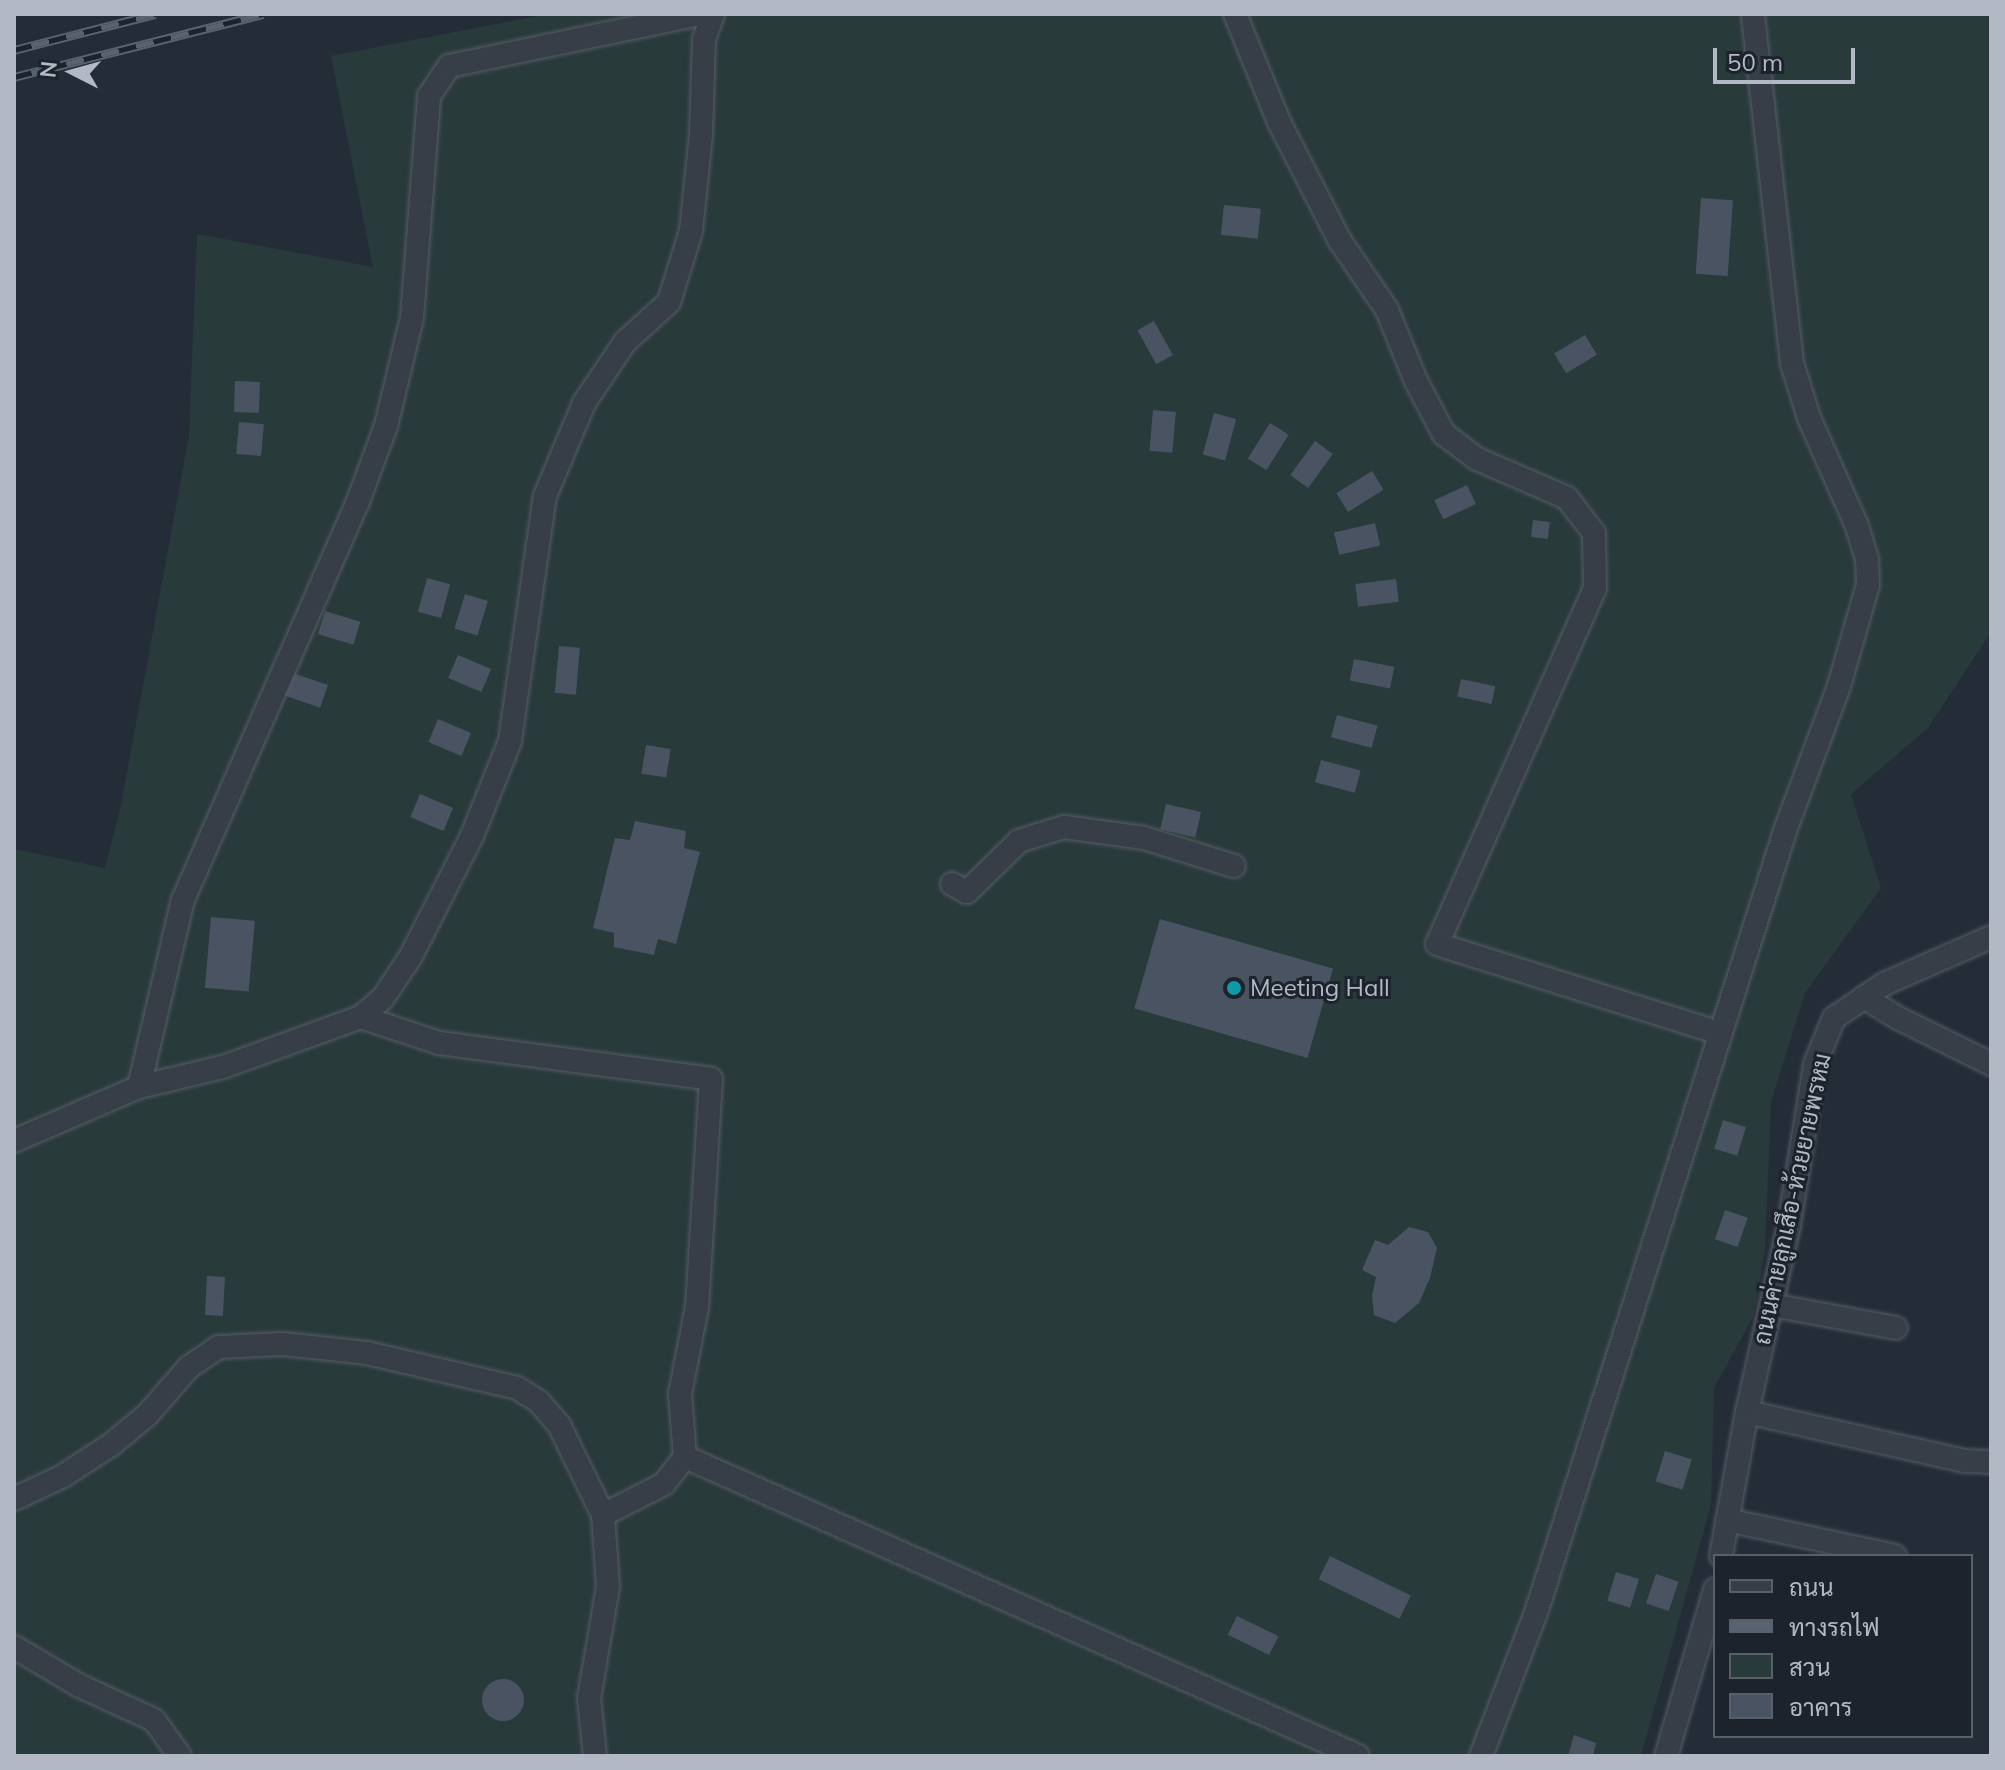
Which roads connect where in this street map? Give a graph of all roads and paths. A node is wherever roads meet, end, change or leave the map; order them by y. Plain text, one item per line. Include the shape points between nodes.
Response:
1 (699, 14) edge
2 (713, 14) edge
3 (1235, 14) edge
4 (1753, 14) edge
5 (1234, 866) dead end
6 (952, 884) dead end
7 (1991, 937) edge
8 (1864, 997) junction
9 (361, 1017) junction
10 (1719, 1033) junction
11 (1991, 1064) edge
12 (139, 1087) junction
13 (14, 1141) edge
14 (1771, 1305) junction
15 (1896, 1328) dead end
16 (1747, 1412) junction
17 (685, 1457) junction
18 (1991, 1462) edge
19 (14, 1499) edge
20 (603, 1515) junction
21 (1727, 1520) junction
22 (1721, 1554) edge
23 (1886, 1554) edge
24 (1713, 1597) edge
25 (14, 1647) edge
26 (1674, 1754) edge
27 (180, 1756) edge
28 (595, 1756) edge
29 (1358, 1756) edge
30 (1481, 1756) edge

1 - 12 street via 449,66 429,96 412,318 386,426 357,504 183,900
2 - 9 street via 704,39 691,231 669,302 625,342 579,416 545,496 510,741 472,836 411,956 383,998
3 - 10 street via 1279,122 1340,241 1387,310 1444,434 1477,459 1567,498 1594,533 1595,588 1437,944
4 - 10 street via 1792,363 1809,418 1856,524 1867,559 1868,585 1858,630
5 - 6 street via 1144,838 1064,827 1019,841 967,892
7 - 8 street, ถนนค่ายลูกเสึอ-ห้วยยายพรหม
8 - 11 street
8 - 14 street, ถนนค่ายลูกเสึอ-ห้วยยายพรหม via 1834,1018 1815,1064
9 - 12 street via 223,1067
9 - 17 street via 439,1043 711,1079 697,1307 680,1394
10 - 30 street via 1536,1613
12 - 13 street
14 - 15 street
14 - 16 street, ถนนค่ายลูกเสึอ-ห้วยยายพรหม
16 - 18 street via 1964,1461
16 - 21 street, ถนนค่ายลูกเสึอ-ห้วยยายพรหม
17 - 20 street via 664,1484
17 - 29 street
19 - 20 street via 112,1444 204,1354 242,1343 283,1344 367,1353 517,1388 539,1402 559,1425
20 - 28 street via 608,1587 589,1698
21 - 22 street, ถนนค่ายลูกเสึอ-ห้วยยายพรหม
21 - 23 street
24 - 26 street
25 - 27 street via 80,1686 154,1720

